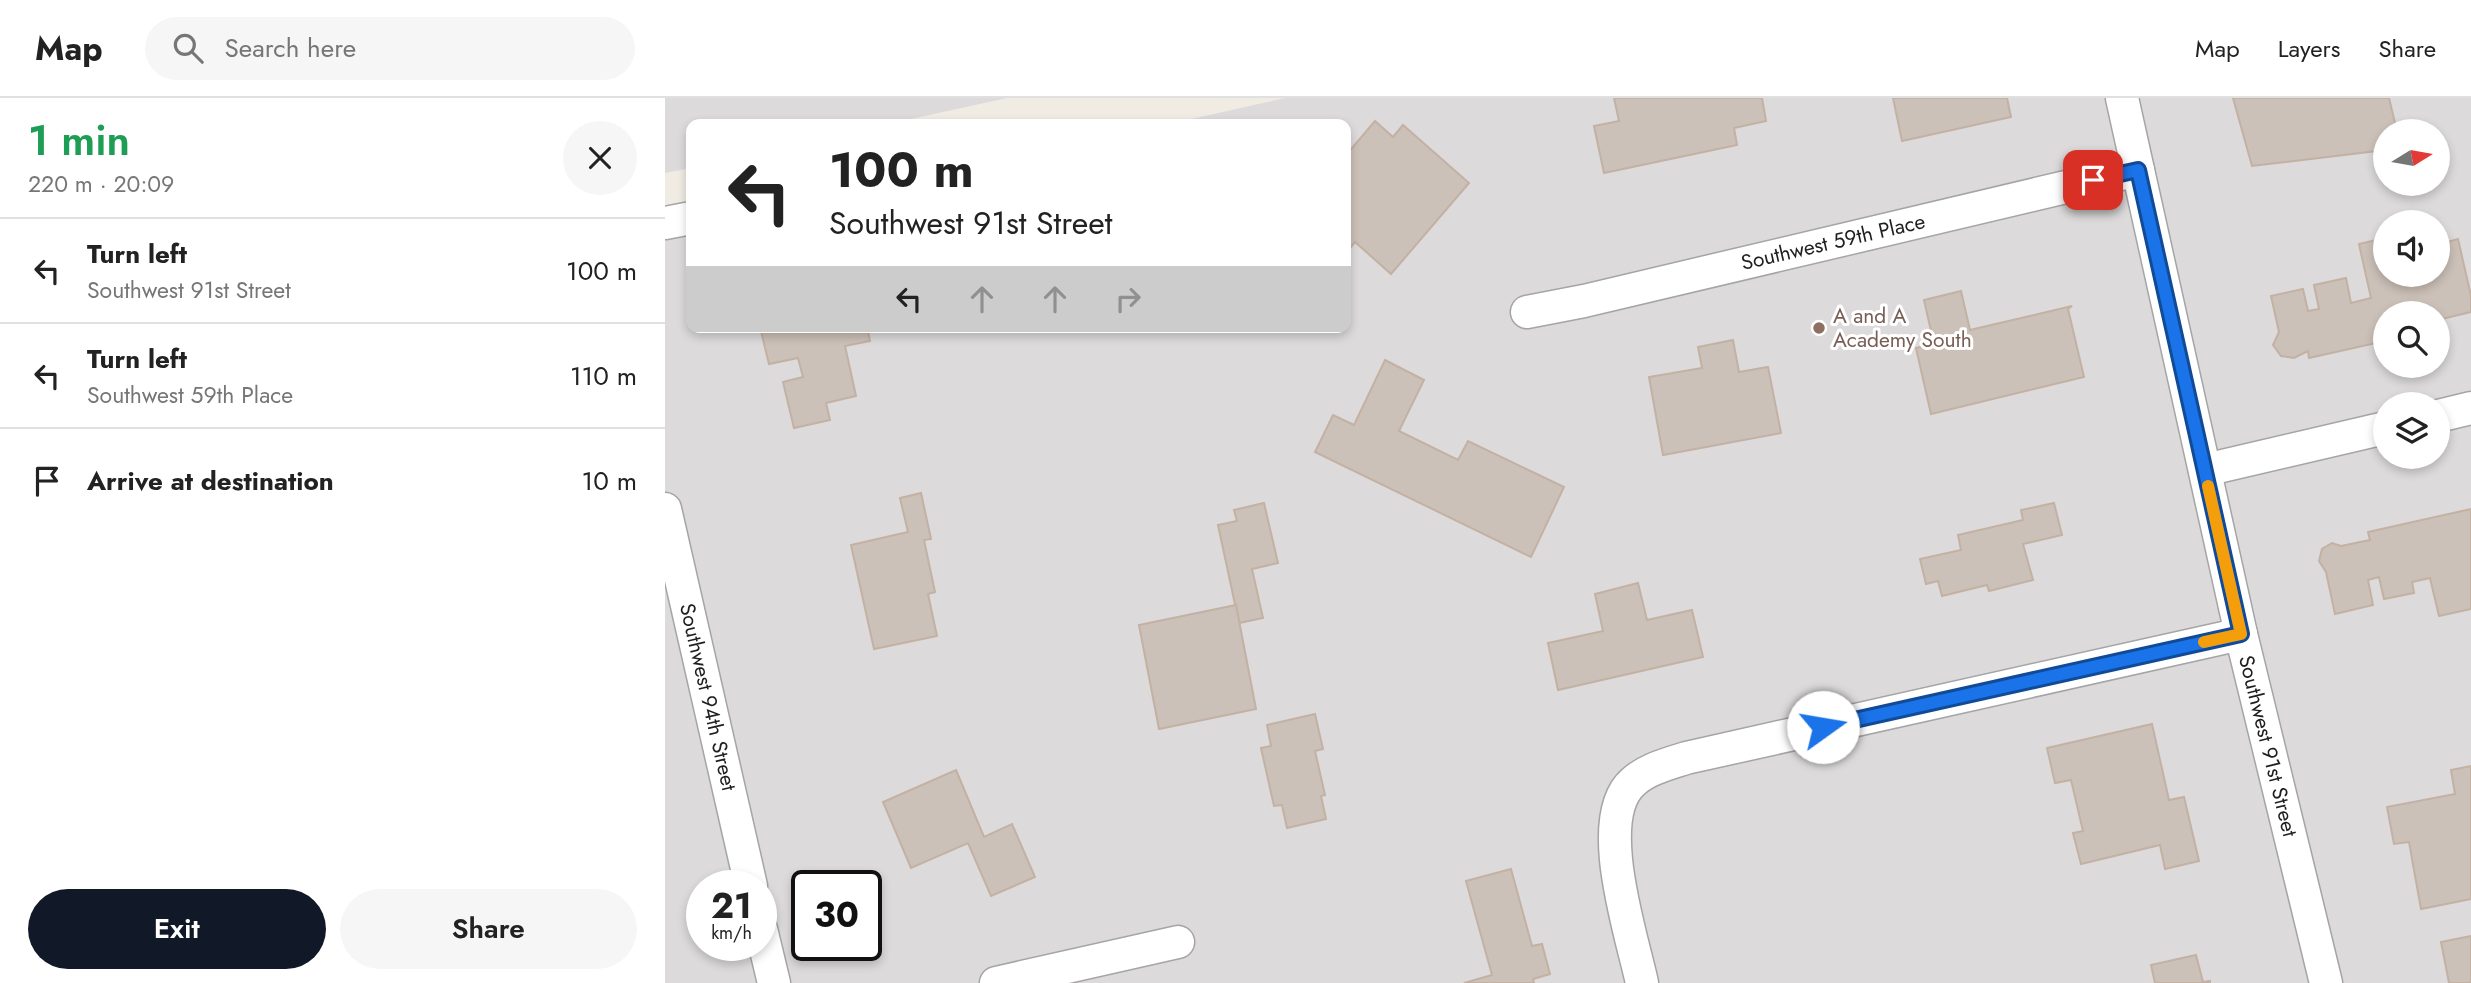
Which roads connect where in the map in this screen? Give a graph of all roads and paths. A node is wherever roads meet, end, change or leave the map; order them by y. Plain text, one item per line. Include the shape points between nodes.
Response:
1 (2122, 98) edge
2 (2138, 170) junction
3 (686, 219) edge
4 (665, 223) edge
5 (1527, 312) dead end
6 (2471, 408) edge
7 (2450, 413) edge
8 (2373, 431) edge
9 (2205, 470) junction
10 (665, 509) edge
11 (2241, 634) junction
12 (747, 870) edge
13 (1178, 942) dead end
14 (768, 961) edge
15 (773, 983) edge
16 (996, 983) edge
17 (1642, 983) edge
18 (2326, 983) edge

1 - 2 street, Southwest 91st Street
2 - 5 street, Southwest 59th Place
2 - 9 street, Southwest 91st Street
3 - 4 street
6 - 7 street
8 - 9 street
9 - 11 street, Southwest 91st Street
10 - 12 street, Southwest 94th Street
11 - 17 street via 1686,758 1650,771 1632,782 1615,817 1617,870
11 - 18 street, Southwest 91st Street
13 - 16 street
14 - 15 street

